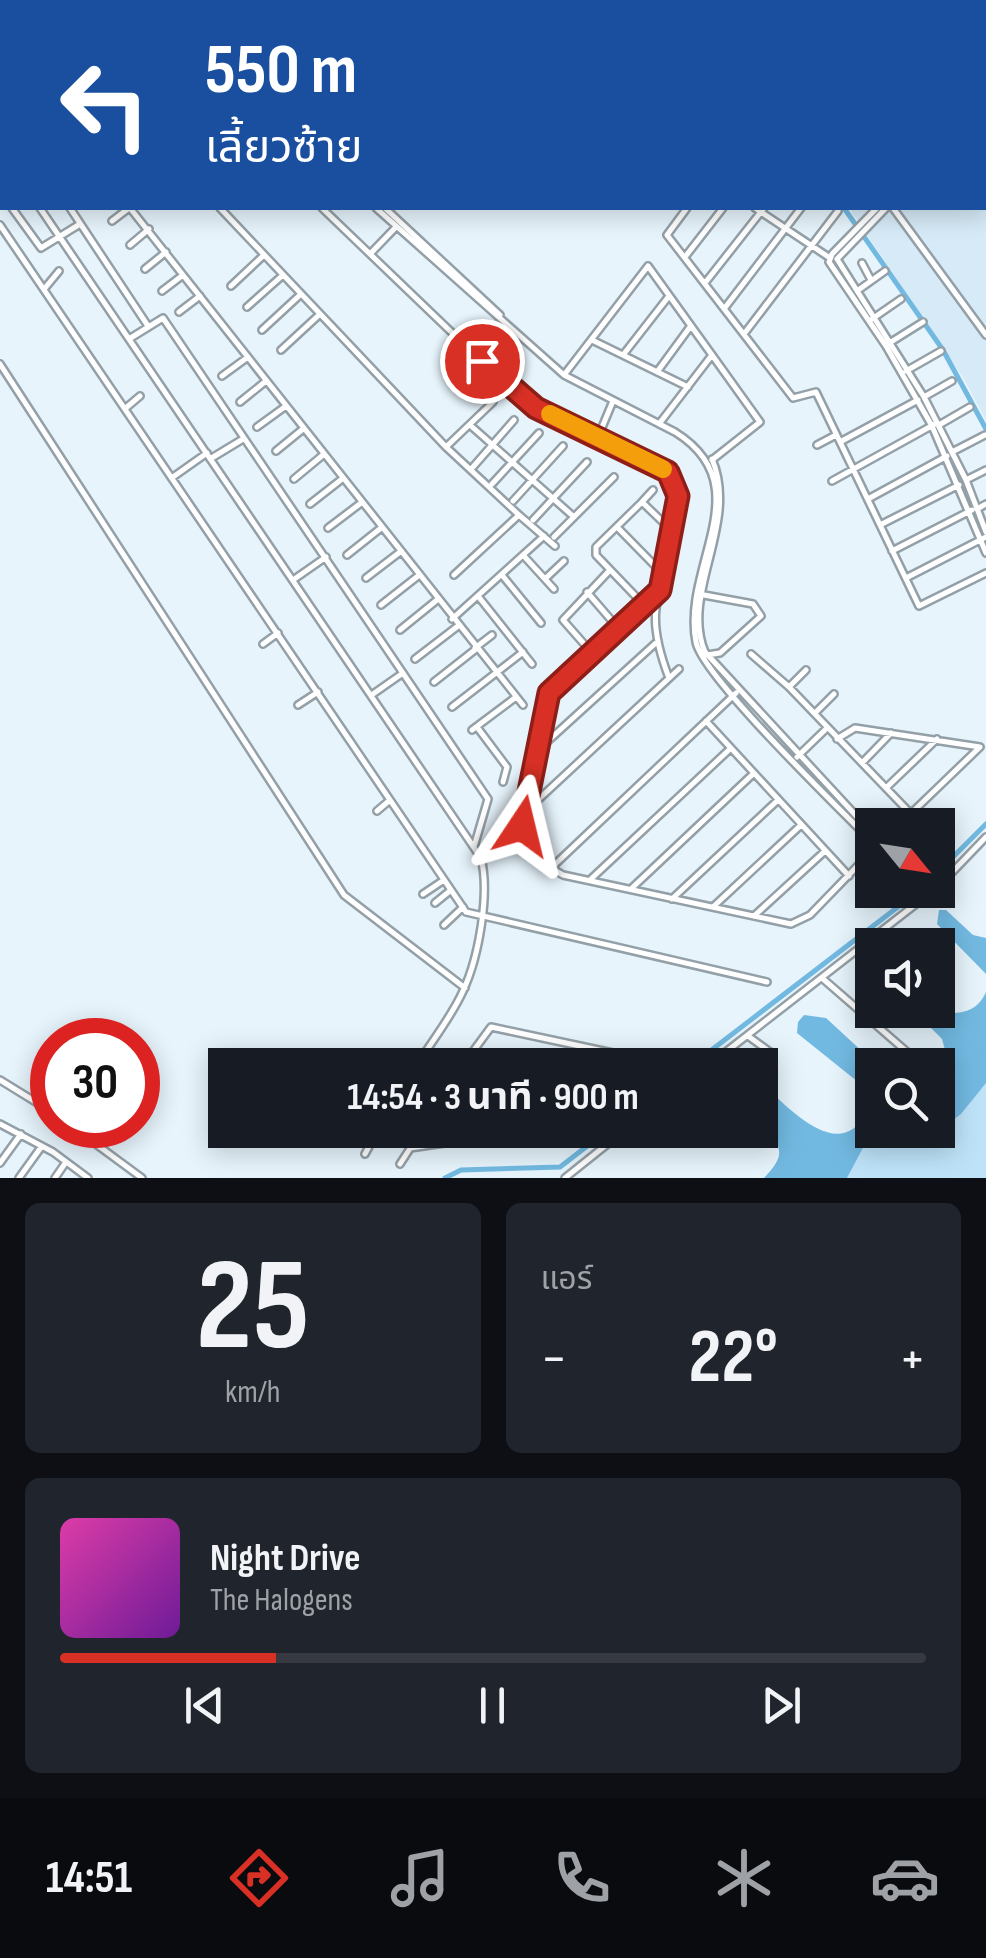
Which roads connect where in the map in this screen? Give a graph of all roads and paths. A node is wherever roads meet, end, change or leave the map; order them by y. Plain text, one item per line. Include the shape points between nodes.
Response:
1 (13, 210) edge
2 (41, 210) edge
3 (71, 210) edge
4 (127, 210) edge
5 (132, 210) edge
6 (222, 210) edge
7 (324, 210) edge
8 (378, 210) edge
9 (387, 210) edge
10 (685, 210) edge
11 (721, 210) edge
12 (759, 210) edge
13 (761, 210) edge
14 (799, 210) edge
15 (875, 210) edge
16 (888, 210) edge
17 (892, 210) edge
18 (838, 211) dead end
19 (112, 220) dead end
20 (80, 224) junction
21 (0, 225) edge
22 (395, 228) junction
23 (149, 229) junction
24 (784, 230) junction
25 (60, 237) junction
26 (130, 245) dead end
27 (424, 248) junction
28 (809, 248) junction
29 (166, 252) junction
30 (371, 253) junction
31 (264, 255) junction
32 (832, 257) junction
33 (685, 258) junction
34 (862, 263) dead end
35 (145, 269) dead end
36 (59, 271) dead end
37 (885, 271) dead end
38 (282, 274) junction
39 (183, 275) junction
40 (872, 280) junction
41 (705, 284) junction
42 (231, 286) dead end
43 (46, 288) junction
44 (162, 291) dead end
45 (857, 291) junction
46 (301, 294) junction
47 (200, 296) junction
48 (668, 296) junction
49 (901, 299) dead end
50 (247, 307) dead end
51 (724, 308) junction
52 (490, 309) junction
53 (179, 312) dead end
54 (320, 314) junction
55 (500, 315) dead end
56 (872, 319) junction
57 (923, 322) dead end
58 (148, 326) junction
59 (690, 326) junction
60 (262, 330) dead end
61 (744, 334) junction
62 (986, 335) edge
63 (129, 339) junction
64 (592, 340) junction
65 (891, 342) junction
66 (281, 350) dead end
67 (940, 351) dead end
68 (623, 355) junction
69 (712, 355) junction
70 (248, 356) junction
71 (0, 364) edge
72 (906, 371) junction
73 (657, 372) junction
74 (564, 375) junction
75 (222, 376) dead end
76 (266, 381) junction
77 (952, 381) dead end
78 (688, 386) junction
79 (140, 396) dead end
80 (921, 398) junction
81 (240, 402) dead end
82 (493, 402) dead end
83 (612, 403) junction
84 (286, 406) junction
85 (126, 407) junction
86 (970, 407) dead end
87 (514, 420) dead end
88 (659, 424) junction
89 (470, 426) junction
90 (936, 426) junction
91 (257, 427) dead end
92 (304, 429) junction
93 (539, 433) dead end
94 (985, 436) edge
95 (598, 437) junction
96 (838, 438) junction
97 (243, 439) junction
98 (492, 445) junction
99 (817, 445) dead end
100 (563, 446) dead end
101 (446, 447) junction
102 (276, 451) dead end
103 (949, 454) junction
104 (324, 455) junction
105 (208, 456) junction
106 (711, 460) junction
107 (587, 462) dead end
108 (512, 463) junction
109 (472, 466) dead end
110 (854, 470) junction
111 (986, 470) edge
112 (173, 477) junction
113 (614, 477) dead end
114 (294, 478) dead end
115 (342, 479) junction
116 (532, 480) junction
117 (832, 481) dead end
118 (964, 481) junction
119 (492, 484) dead end
120 (653, 490) dead end
121 (867, 498) junction
122 (553, 499) junction
123 (513, 502) dead end
124 (642, 502) junction
125 (361, 503) junction
126 (310, 504) dead end
127 (986, 504) edge
128 (974, 511) junction
129 (519, 515) junction
130 (574, 517) junction
131 (533, 520) dead end
132 (880, 524) junction
133 (617, 526) junction
134 (328, 528) dead end
135 (381, 528) junction
136 (672, 532) junction
137 (544, 536) junction
138 (554, 537) dead end
139 (984, 538) edge
140 (555, 546) dead end
141 (400, 552) junction
142 (892, 552) junction
143 (986, 553) edge
144 (347, 554) dead end
145 (523, 555) junction
146 (326, 557) junction
147 (564, 560) dead end
148 (707, 564) junction
149 (610, 570) junction
150 (986, 573) edge
151 (454, 575) dead end
152 (502, 575) junction
153 (664, 575) junction
154 (418, 576) junction
155 (366, 578) dead end
156 (546, 578) junction
157 (906, 578) junction
158 (293, 580) junction
159 (554, 589) dead end
160 (660, 590) junction
161 (588, 592) junction
162 (704, 595) junction
163 (478, 596) junction
164 (437, 600) junction
165 (643, 604) junction
166 (381, 605) dead end
167 (452, 619) junction
168 (541, 623) dead end
169 (458, 626) junction
170 (618, 628) junction
171 (400, 630) dead end
172 (278, 633) junction
173 (492, 635) dead end
174 (658, 641) junction
175 (263, 644) dead end
176 (475, 649) junction
177 (523, 652) junction
178 (592, 653) junction
179 (751, 654) dead end
180 (707, 656) junction
181 (415, 660) dead end
182 (532, 664) dead end
183 (679, 669) dead end
184 (806, 670) dead end
185 (496, 672) junction
186 (403, 674) junction
187 (669, 678) junction
188 (434, 682) dead end
189 (789, 687) junction
190 (318, 692) junction
191 (734, 694) junction
192 (834, 694) dead end
193 (372, 695) junction
194 (516, 697) junction
195 (298, 705) dead end
196 (523, 705) dead end
197 (452, 707) dead end
198 (814, 714) junction
199 (706, 720) junction
200 (827, 728) junction
201 (892, 734) junction
202 (838, 738) junction
203 (986, 738) edge
204 (937, 739) junction
205 (732, 748) junction
206 (980, 748) junction
207 (537, 751) junction
208 (796, 758) junction
209 (862, 764) junction
210 (754, 774) junction
211 (503, 782) dead end
212 (886, 788) junction
213 (390, 800) junction
214 (778, 800) junction
215 (905, 808) edge
216 (917, 808) edge
217 (377, 811) dead end
218 (524, 813) junction
219 (855, 816) edge
220 (855, 823) edge
221 (801, 825) junction
222 (986, 837) edge
223 (474, 847) junction
224 (825, 851) junction
225 (855, 869) edge
226 (955, 869) edge
227 (549, 870) junction
228 (849, 876) junction
229 (444, 880) junction
230 (590, 880) junction
231 (451, 890) junction
232 (630, 890) junction
233 (424, 894) dead end
234 (672, 899) junction
235 (435, 902) dead end
236 (463, 907) junction
237 (713, 907) junction
238 (911, 908) edge
239 (754, 916) junction
240 (481, 918) junction
241 (444, 925) dead end
242 (886, 928) edge
243 (855, 952) edge
244 (822, 978) junction
245 (767, 982) dead end
246 (465, 988) junction
247 (748, 1036) junction
248 (428, 1048) edge
249 (475, 1048) edge
250 (589, 1048) edge
251 (732, 1048) edge
252 (764, 1048) edge
253 (902, 1048) edge
254 (0, 1080) edge
255 (30, 1098) edge
256 (0, 1124) edge
257 (21, 1134) junction
258 (30, 1139) edge
259 (41, 1148) edge
260 (45, 1148) edge
261 (101, 1148) edge
262 (368, 1148) edge
263 (410, 1148) edge
264 (602, 1148) edge
265 (365, 1154) dead end
266 (66, 1162) junction
267 (0, 1163) edge
268 (400, 1164) dead end
269 (85, 1177) edge
270 (19, 1178) edge
271 (55, 1178) edge
272 (142, 1178) edge
273 (565, 1178) edge

1 - 25 street via 41,248
2 - 25 street
3 - 20 street
4 - 19 street
5 - 23 street
6 - 31 street
7 - 30 street
8 - 22 street
9 - 27 street
10 - 33 street via 667,234
11 - 33 street
12 - 41 street
13 - 24 street
14 - 24 street
15 - 32 street
16 - 32 street
17 - 62 street
18 - 28 street
20 - 25 street
20 - 58 street
21 - 43 street
22 - 27 street
22 - 30 street
23 - 26 street
23 - 29 street
24 - 28 street
24 - 51 street
25 - 63 street
27 - 52 street
28 - 32 street
28 - 61 street
29 - 35 street
29 - 39 street
30 - 95 street via 519,397
31 - 38 street
31 - 42 street
32 - 45 street
32 - 56 street
33 - 41 street
34 - 40 street
36 - 43 street
37 - 40 street
38 - 46 street
38 - 50 street
39 - 44 street
39 - 47 street
40 - 45 street
41 - 51 street
43 - 85 street
45 - 56 street
46 - 54 street
46 - 60 street
47 - 53 street
47 - 70 street
48 - 59 street
48 - 64 street via 648,266
48 - 68 street
49 - 56 street
51 - 61 street
52 - 55 street
52 - 74 street
54 - 66 street
54 - 101 street
56 - 65 street
56 - 72 street
57 - 65 street
58 - 63 street
58 - 97 street via 163,318
59 - 69 street
59 - 73 street
61 - 96 street via 793,398 816,392
63 - 105 street
64 - 68 street
64 - 74 street
65 - 72 street
67 - 72 street
68 - 73 street
69 - 78 street
69 - 106 street via 760,422
70 - 75 street
70 - 76 street
71 - 246 street via 344,895
72 - 80 street
73 - 78 street
74 - 83 street
76 - 81 street
76 - 84 street
77 - 80 street
78 - 88 street
79 - 85 street
80 - 90 street
80 - 96 street
82 - 89 street
83 - 88 street
83 - 95 street
84 - 91 street
84 - 92 street
85 - 112 street
86 - 90 street
87 - 98 street
88 - 106 street
89 - 98 street
89 - 101 street
90 - 103 street
90 - 110 street
92 - 102 street
92 - 104 street
93 - 108 street
94 - 103 street
95 - 136 street via 668,472 678,496
96 - 99 street
96 - 110 street
97 - 105 street
97 - 146 street
98 - 108 street
98 - 109 street
100 - 116 street
101 - 129 street
103 - 118 street
103 - 121 street
104 - 114 street
104 - 115 street
105 - 112 street
105 - 158 street
106 - 148 street via 717,504
107 - 122 street
108 - 116 street
108 - 119 street
110 - 117 street
110 - 121 street
111 - 118 street
112 - 172 street
113 - 130 street
115 - 125 street
115 - 126 street
116 - 122 street
116 - 123 street
118 - 128 street
118 - 132 street
120 - 124 street
121 - 132 street
122 - 130 street
122 - 131 street
124 - 133 street
124 - 136 street
125 - 134 street
125 - 135 street
127 - 128 street
128 - 139 street
128 - 142 street
129 - 137 street
129 - 151 street
130 - 138 street
132 - 142 street
133 - 149 street via 595,550
133 - 153 street
135 - 141 street
135 - 144 street
136 - 153 street
137 - 140 street
137 - 145 street
139 - 143 street
139 - 157 street
141 - 154 street
141 - 155 street
142 - 157 street
145 - 152 street
145 - 156 street
146 - 158 street
146 - 186 street
147 - 156 street
148 - 162 street
148 - 191 street via 694,638 701,657
149 - 161 street
149 - 165 street
150 - 157 street via 923,606
152 - 163 street
152 - 168 street
153 - 160 street
154 - 164 street
154 - 166 street
156 - 159 street
158 - 193 street
160 - 165 street
160 - 174 street
161 - 170 street
161 - 178 street via 563,620
162 - 180 street via 700,637
162 - 180 street via 754,604 761,616 720,653
163 - 167 street
163 - 177 street
164 - 167 street
164 - 171 street
165 - 170 street
167 - 169 street
169 - 176 street
169 - 181 street
170 - 178 street
172 - 175 street
172 - 190 street
173 - 176 street
174 - 187 street
174 - 207 street
176 - 185 street
176 - 188 street
177 - 182 street
177 - 185 street
178 - 207 street via 549,693
179 - 189 street
180 - 191 street
183 - 187 street
184 - 189 street
185 - 194 street
185 - 197 street
186 - 193 street
186 - 223 street via 488,798
187 - 218 street
189 - 198 street
190 - 195 street
190 - 213 street
191 - 199 street
191 - 208 street
192 - 198 street
193 - 223 street
194 - 196 street
194 - 211 street via 475,729 507,767
198 - 200 street
199 - 205 street
199 - 227 street
200 - 202 street
200 - 208 street
201 - 202 street via 852,728
201 - 204 street
201 - 209 street
202 - 209 street
203 - 206 street
204 - 206 street
204 - 212 street
205 - 210 street
205 - 230 street
206 - 216 street
207 - 218 street
208 - 219 street
208 - 220 street
209 - 212 street
210 - 214 street
210 - 232 street
212 - 215 street
213 - 217 street
213 - 229 street
214 - 221 street
214 - 234 street
218 - 227 street via 525,844
221 - 224 street
221 - 237 street
222 - 226 street
223 - 240 street via 486,879
224 - 228 street
224 - 239 street
225 - 228 street
227 - 230 street
228 - 239 street via 800,922
229 - 231 street
229 - 233 street
230 - 232 street
231 - 235 street
231 - 236 street
232 - 234 street
234 - 237 street
236 - 240 street
236 - 241 street
237 - 239 street
238 - 242 street
240 - 245 street
240 - 246 street
243 - 244 street
244 - 247 street
244 - 253 street
246 - 248 street
247 - 251 street
247 - 252 street
249 - 250 street via 491,1027
254 - 255 street
256 - 257 street
257 - 258 street
257 - 267 street
259 - 270 street
260 - 266 street
261 - 272 street
262 - 265 street
263 - 268 street
264 - 273 street
266 - 269 street
266 - 271 street

